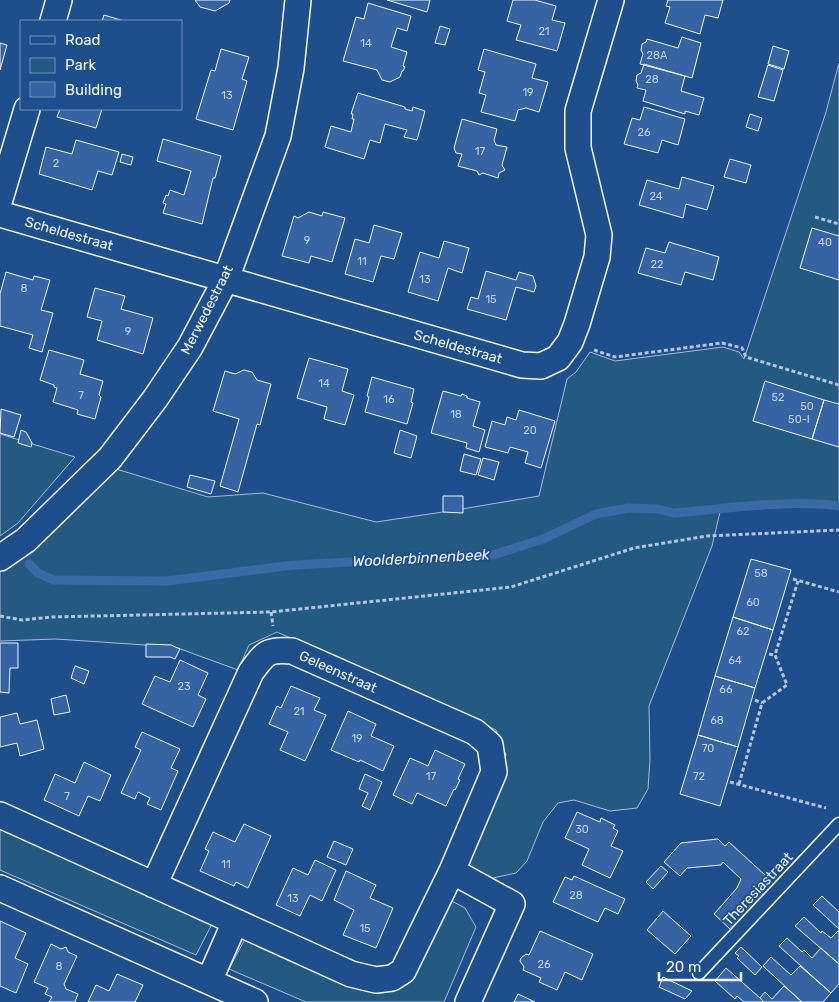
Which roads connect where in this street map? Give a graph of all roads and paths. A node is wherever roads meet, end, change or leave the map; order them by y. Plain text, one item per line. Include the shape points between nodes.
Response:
1 (59, 0) edge
2 (298, 0) edge
3 (611, 0) edge
4 (53, 20) edge
5 (27, 110) edge
6 (0, 199) edge
7 (0, 214) edge
8 (815, 217) dead end
9 (839, 224) edge
10 (226, 279) junction
11 (570, 342) junction
12 (839, 385) edge
13 (839, 530) edge
14 (0, 558) edge
15 (793, 579) dead end
16 (798, 580) junction
17 (839, 592) edge
18 (0, 616) edge
19 (769, 654) dead end
20 (776, 655) junction
21 (755, 700) dead end
22 (762, 703) junction
23 (730, 782) dead end
24 (739, 784) junction
25 (830, 809) dead end
26 (0, 815) edge
27 (839, 824) edge
28 (452, 872) junction
29 (154, 885) junction
30 (0, 888) edge
31 (235, 922) junction
32 (699, 973) dead end
33 (210, 981) junction
34 (255, 1002) edge
35 (468, 1002) edge

1 - 4 street
2 - 10 street, Merwedestraat via 291,68 278,136
3 - 11 street, Scheldestraat via 578,111 578,148 599,236 597,257
5 - 6 street
7 - 10 street, Scheldestraat
8 - 9 path
10 - 11 street, Scheldestraat via 522,365 541,366 558,358
10 - 14 street, Merwedestraat via 190,347 110,458 26,540
11 - 12 path via 615,357 722,343 742,348 746,357
13 - 18 path via 707,536 634,548 511,587 271,612 22,620
15 - 16 path
16 - 17 path
16 - 20 path
19 - 20 path
20 - 22 path via 787,685
21 - 22 path
22 - 24 path
23 - 24 path
24 - 25 path
26 - 29 street, Geleenstraat
27 - 32 lane, Theresiastraat
28 - 29 street, Geleenstraat via 494,772 490,745 475,732 292,651 276,650 263,656 251,672
28 - 31 street, Geleenstraat via 403,971 392,978 376,980 351,974
28 - 35 street via 512,904
29 - 31 street, Geleenstraat
30 - 33 street
31 - 33 street
33 - 34 street

